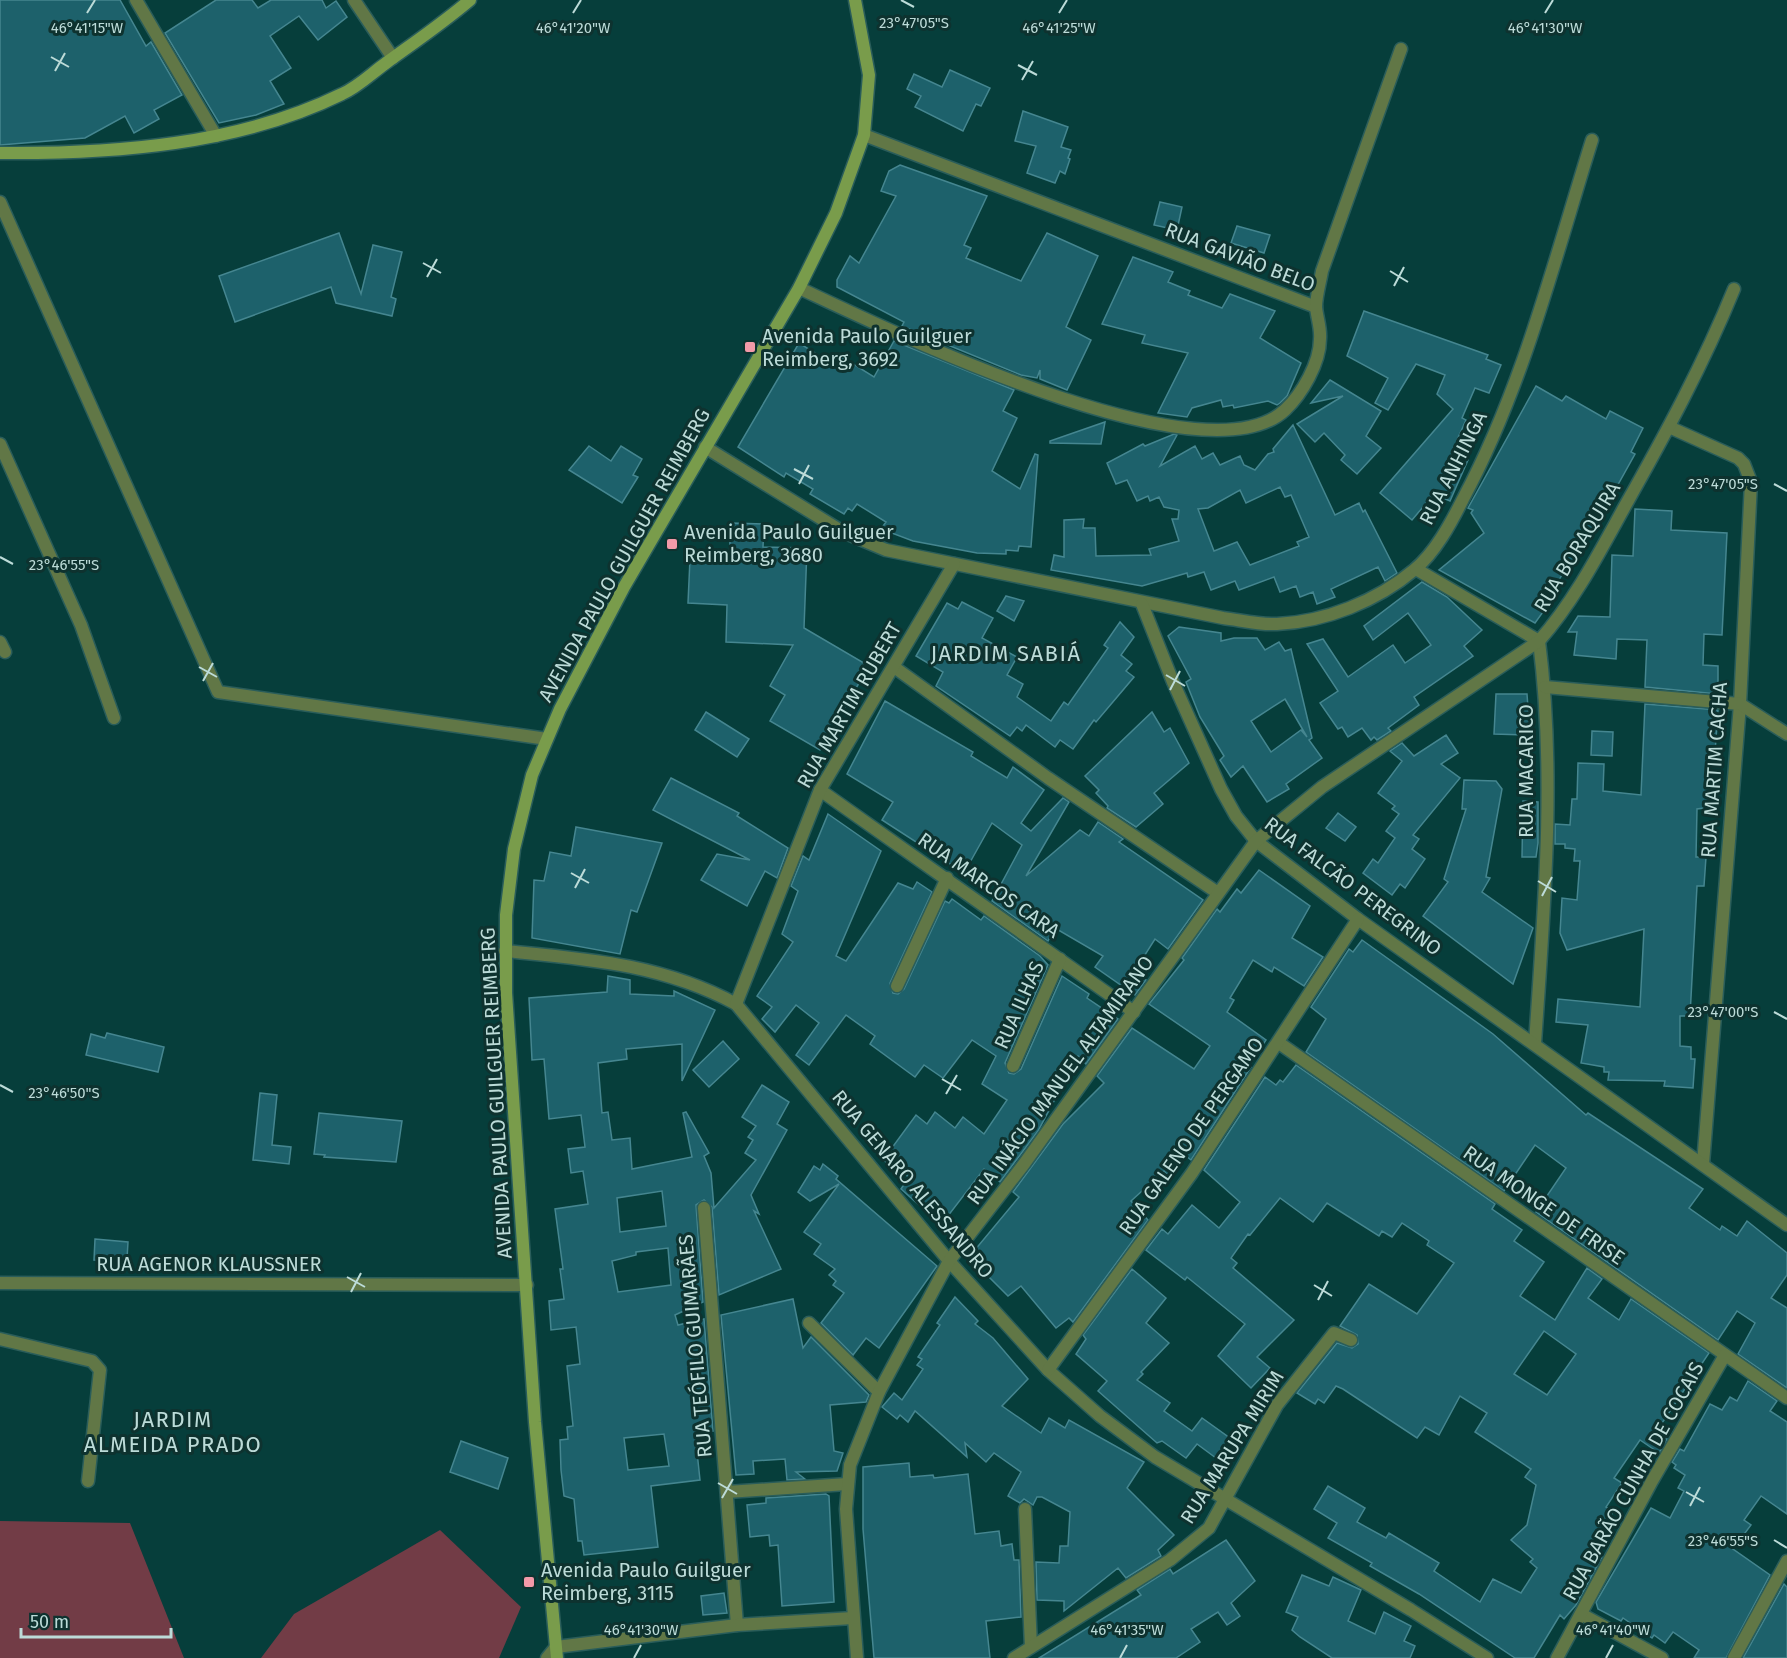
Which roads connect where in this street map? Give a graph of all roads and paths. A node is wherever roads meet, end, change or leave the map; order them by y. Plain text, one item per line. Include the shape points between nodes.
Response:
1 (136, 0) edge
2 (354, 0) edge
3 (470, 0) edge
4 (855, 0) edge
5 (1401, 49) dead end
6 (393, 58) junction
7 (864, 135) junction
8 (216, 136) junction
9 (1592, 140) dead end
10 (0, 153) edge
11 (0, 202) edge
12 (799, 288) junction
13 (1734, 289) dead end
14 (1316, 307) junction
15 (1669, 427) junction
16 (0, 444) edge
17 (705, 447) junction
18 (954, 564) junction
19 (1416, 569) junction
20 (1142, 604) junction
21 (1539, 641) junction
22 (894, 667) junction
23 (1545, 687) junction
24 (1740, 704) junction
25 (114, 718) dead end
26 (1787, 734) edge
27 (547, 740) junction
28 (820, 790) junction
29 (1256, 841) junction
30 (947, 878) junction
31 (1218, 893) junction
32 (1358, 919) junction
33 (505, 951) junction
34 (1060, 959) junction
35 (897, 986) dead end
36 (736, 1004) junction
37 (1134, 1012) junction
38 (1279, 1043) junction
39 (1535, 1043) junction
40 (1013, 1066) dead end
41 (1703, 1164) junction
42 (704, 1208) dead end
43 (1787, 1224) edge
44 (949, 1261) junction
45 (0, 1283) edge
46 (527, 1285) junction
47 (809, 1323) dead end
48 (0, 1339) edge
49 (1351, 1340) dead end
50 (1725, 1356) junction
51 (1048, 1370) junction
52 (879, 1392) junction
53 (1787, 1398) edge
54 (88, 1481) dead end
55 (847, 1484) junction
56 (727, 1492) junction
57 (1226, 1499) junction
58 (1025, 1509) dead end
59 (1787, 1562) edge
60 (1581, 1614) junction
61 (853, 1618) junction
62 (737, 1625) junction
63 (1030, 1647) junction
64 (556, 1653) edge
65 (547, 1658) edge
66 (857, 1658) edge
67 (1014, 1658) edge
68 (1487, 1658) edge
69 (1557, 1658) edge
70 (1662, 1658) edge
71 (1734, 1658) edge

1 - 8 street
2 - 6 street
3 - 6 main road
4 - 7 main road, AVENIDA PAULO GUILGUER REIMBERG via 869,75
5 - 14 street via 1331,240
6 - 8 main road via 344,93 293,115
7 - 12 main road, AVENIDA PAULO GUILGUER REIMBERG via 836,213
7 - 14 street, RUA GAVIÃO BELO
8 - 10 main road via 136,148
9 - 19 street, RUA ANHINGA via 1522,361 1494,434 1454,517
11 - 27 street via 219,692
12 - 14 street, RUA GAVIÃO BELO via 946,354 1081,405 1130,418 1230,431 1275,419 1301,390 1320,341
12 - 17 main road, AVENIDA PAULO GUILGUER REIMBERG
13 - 15 street, RUA BORAQUIRA
15 - 21 street, RUA BORAQUIRA via 1572,600
15 - 24 street, RUA MARTIM CACHA via 1738,458 1749,472
16 - 25 street via 81,625
17 - 18 street via 843,532 886,550
17 - 27 main road, AVENIDA PAULO GUILGUER REIMBERG via 622,591
18 - 20 street
18 - 22 street, RUA MARTIM RUBERT
19 - 20 street, RUA ANHINGA via 1356,605 1313,620 1275,624
19 - 21 street
20 - 29 street, RUA FALCÃO PEREGRINO via 1221,789
21 - 23 street, RUA MACARICO
21 - 29 street, RUA BORAQUIRA via 1322,788
22 - 28 street, RUA MARTIM RUBERT
22 - 31 street
23 - 24 street
23 - 39 street, RUA MACARICO via 1547,809
24 - 26 street
24 - 41 street, RUA MARTIM CACHA
27 - 33 main road, AVENIDA PAULO GUILGUER REIMBERG via 532,775 514,849
28 - 30 street, RUA MARCOS CARA
28 - 36 street, RUA MARTIM RUBERT
29 - 31 street, RUA INÁCIO MANUEL ALTAMIRANO
29 - 32 street, RUA FALCÃO PEREGRINO
30 - 34 street, RUA MARCOS CARA
30 - 35 street
31 - 37 street, RUA INÁCIO MANUEL ALTAMIRANO
32 - 38 street, RUA GALENO DE PERGAMO
32 - 39 street, RUA FALCÃO PEREGRINO
33 - 36 street, RUA GENARO ALESSANDRO via 658,971
33 - 46 main road, AVENIDA PAULO GUILGUER REIMBERG
34 - 37 street, RUA MARCOS CARA
34 - 40 street, RUA ILHAS
36 - 44 street, RUA GENARO ALESSANDRO
37 - 44 street, RUA INÁCIO MANUEL ALTAMIRANO
38 - 50 street, RUA MONGE DE FRISE
38 - 51 street, RUA GALENO DE PERGAMO via 1192,1173
39 - 41 street, RUA FALCÃO PEREGRINO
41 - 43 street, RUA FALCÃO PEREGRINO
42 - 56 street, RUA TEÓFILO GUIMARÃES
44 - 51 street, RUA GENARO ALESSANDRO
44 - 52 street, RUA INÁCIO MANUEL ALTAMIRANO
45 - 46 street, RUA AGENOR KLAUSSNER
46 - 64 main road, AVENIDA PAULO GUILGUER REIMBERG
47 - 52 street
48 - 54 street via 92,1361 100,1370
49 - 57 street, RUA MARUPA MIRIM via 1338,1333 1328,1340 1277,1405
50 - 53 street, RUA MONGE DE FRISE
50 - 60 street, RUA BARÃO CUNHA DE COCAIS via 1669,1449
51 - 57 street, RUA GENARO ALESSANDRO via 1155,1457
52 - 55 street, RUA INÁCIO MANUEL ALTAMIRANO via 856,1447
55 - 56 street
55 - 61 street, RUA INÁCIO MANUEL ALTAMIRANO
56 - 62 street, RUA TEÓFILO GUIMARÃES
57 - 63 street, RUA MARUPA MIRIM via 1209,1528 1196,1540
57 - 68 street, RUA GENARO ALESSANDRO
58 - 63 street
59 - 71 street
60 - 69 street, RUA BARÃO CUNHA DE COCAIS
60 - 70 street
61 - 62 street
61 - 66 street, RUA INÁCIO MANUEL ALTAMIRANO
62 - 64 street
63 - 67 street, RUA MARUPA MIRIM
64 - 65 street

